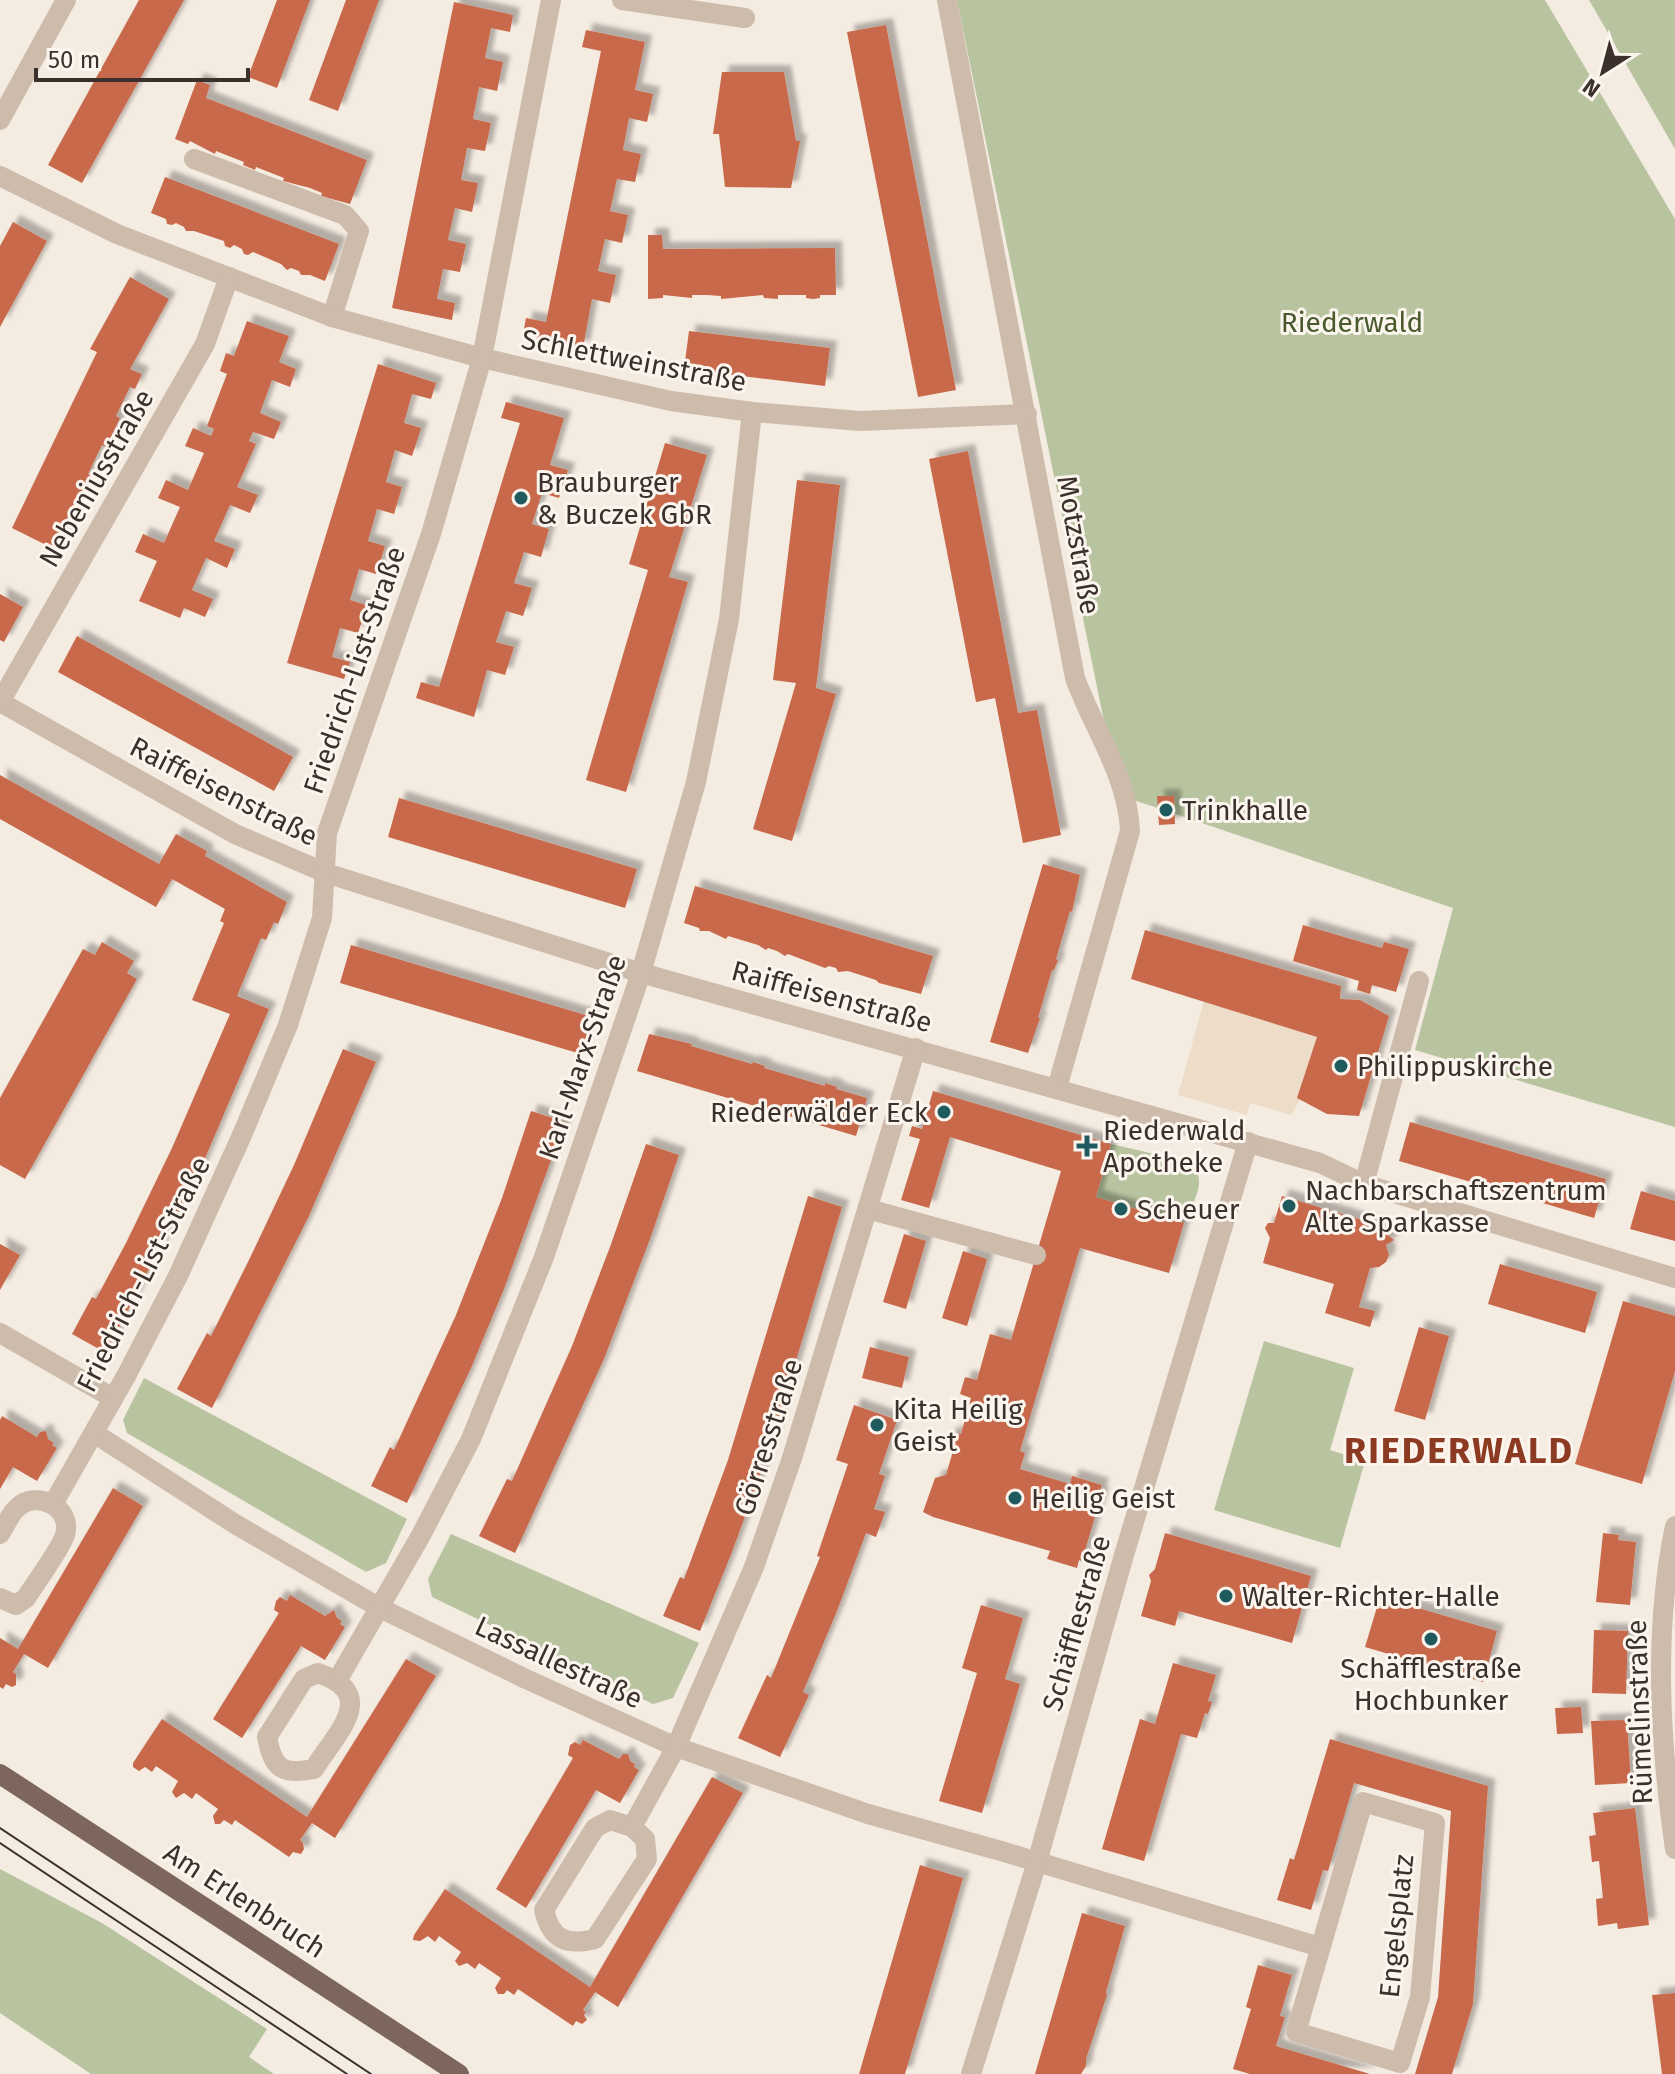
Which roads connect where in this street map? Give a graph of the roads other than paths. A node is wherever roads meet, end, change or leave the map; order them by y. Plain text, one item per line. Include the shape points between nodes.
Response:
1 (66, 0) edge
2 (551, 0) edge
3 (622, 0) edge
4 (947, 0) edge
5 (745, 18) dead end
6 (0, 120) edge
7 (194, 159) dead end
8 (0, 176) edge
9 (229, 277) junction
10 (332, 317) junction
11 (482, 358) junction
12 (752, 412) junction
13 (1027, 414) junction
14 (0, 702) edge
15 (326, 873) junction
16 (641, 973) junction
17 (1419, 981) dead end
18 (916, 1048) junction
19 (1057, 1088) junction
20 (1248, 1142) junction
21 (1364, 1184) junction
22 (868, 1209) junction
23 (1036, 1255) dead end
24 (1675, 1278) edge
25 (0, 1333) edge
26 (113, 1398) junction
27 (94, 1433) junction
28 (53, 1504) junction
29 (0, 1534) edge
30 (1674, 1538) edge
31 (0, 1598) edge
32 (380, 1608) junction
33 (338, 1679) junction
34 (676, 1747) junction
35 (0, 1774) edge
36 (632, 1827) junction
37 (1675, 1849) edge
38 (1037, 1862) junction
39 (1320, 1947) junction
40 (459, 2074) edge
41 (971, 2074) edge

1 - 6 street
2 - 11 street, Friedrich-List-Straße
3 - 5 street
4 - 13 street, Motzstraße
7 - 10 street via 345,215 359,231
8 - 9 street, Schlettweinstraße via 117,234
9 - 10 street, Schlettweinstraße
9 - 14 street, Nebeniusstraße via 205,344
10 - 11 street, Schlettweinstraße
11 - 12 street, Schlettweinstraße via 671,401
11 - 15 street, Friedrich-List-Straße via 431,534 327,833
12 - 13 street, Schlettweinstraße via 860,421
12 - 16 street, Karl-Marx-Straße via 729,619 696,782
13 - 19 street, Motzstraße via 1075,678 1126,800 1130,831
14 - 15 street, Raiffeisenstraße via 235,834
15 - 16 street, Raiffeisenstraße
15 - 26 street, Friedrich-List-Straße via 322,918 288,1025 184,1262
16 - 18 street, Raiffeisenstraße
16 - 32 street, Karl-Marx-Straße via 544,1257 471,1439
17 - 21 street
18 - 19 street, Raiffeisenstraße
18 - 22 street, Görresstraße
19 - 20 street, Raiffeisenstraße
20 - 21 street, Raiffeisenstraße via 1320,1163
20 - 38 street, Schäfflestraße
21 - 24 street, Raiffeisenstraße
22 - 23 street
22 - 34 street, Görresstraße via 754,1567
25 - 26 street
26 - 27 street, Friedrich-List-Straße
27 - 28 street, Friedrich-List-Straße
27 - 32 street, Lassallestraße via 235,1524
28 - 29 street via 35,1499 17,1507
28 - 31 street via 64,1516 66,1534 26,1598 16,1605
30 - 37 street, Rümelinstraße via 1661,1686
32 - 33 street, Karl-Marx-Straße
32 - 34 street, Lassallestraße
33 - 33 street via 318,1673 304,1679 267,1737 279,1767 293,1773 314,1769 351,1710 351,1694
34 - 36 street, Görresstraße
34 - 38 street, Lassallestraße via 868,1814
35 - 40 main road, Am Erlenbruch
36 - 36 street via 610,1820 595,1828 544,1910 547,1925 560,1938 576,1944 595,1939 647,1859 645,1839
38 - 39 street
38 - 41 street, Schäfflestraße
39 - 39 street, Engelsplatz via 1363,1802 1435,1823 1420,1997 1400,2063 1296,2032

